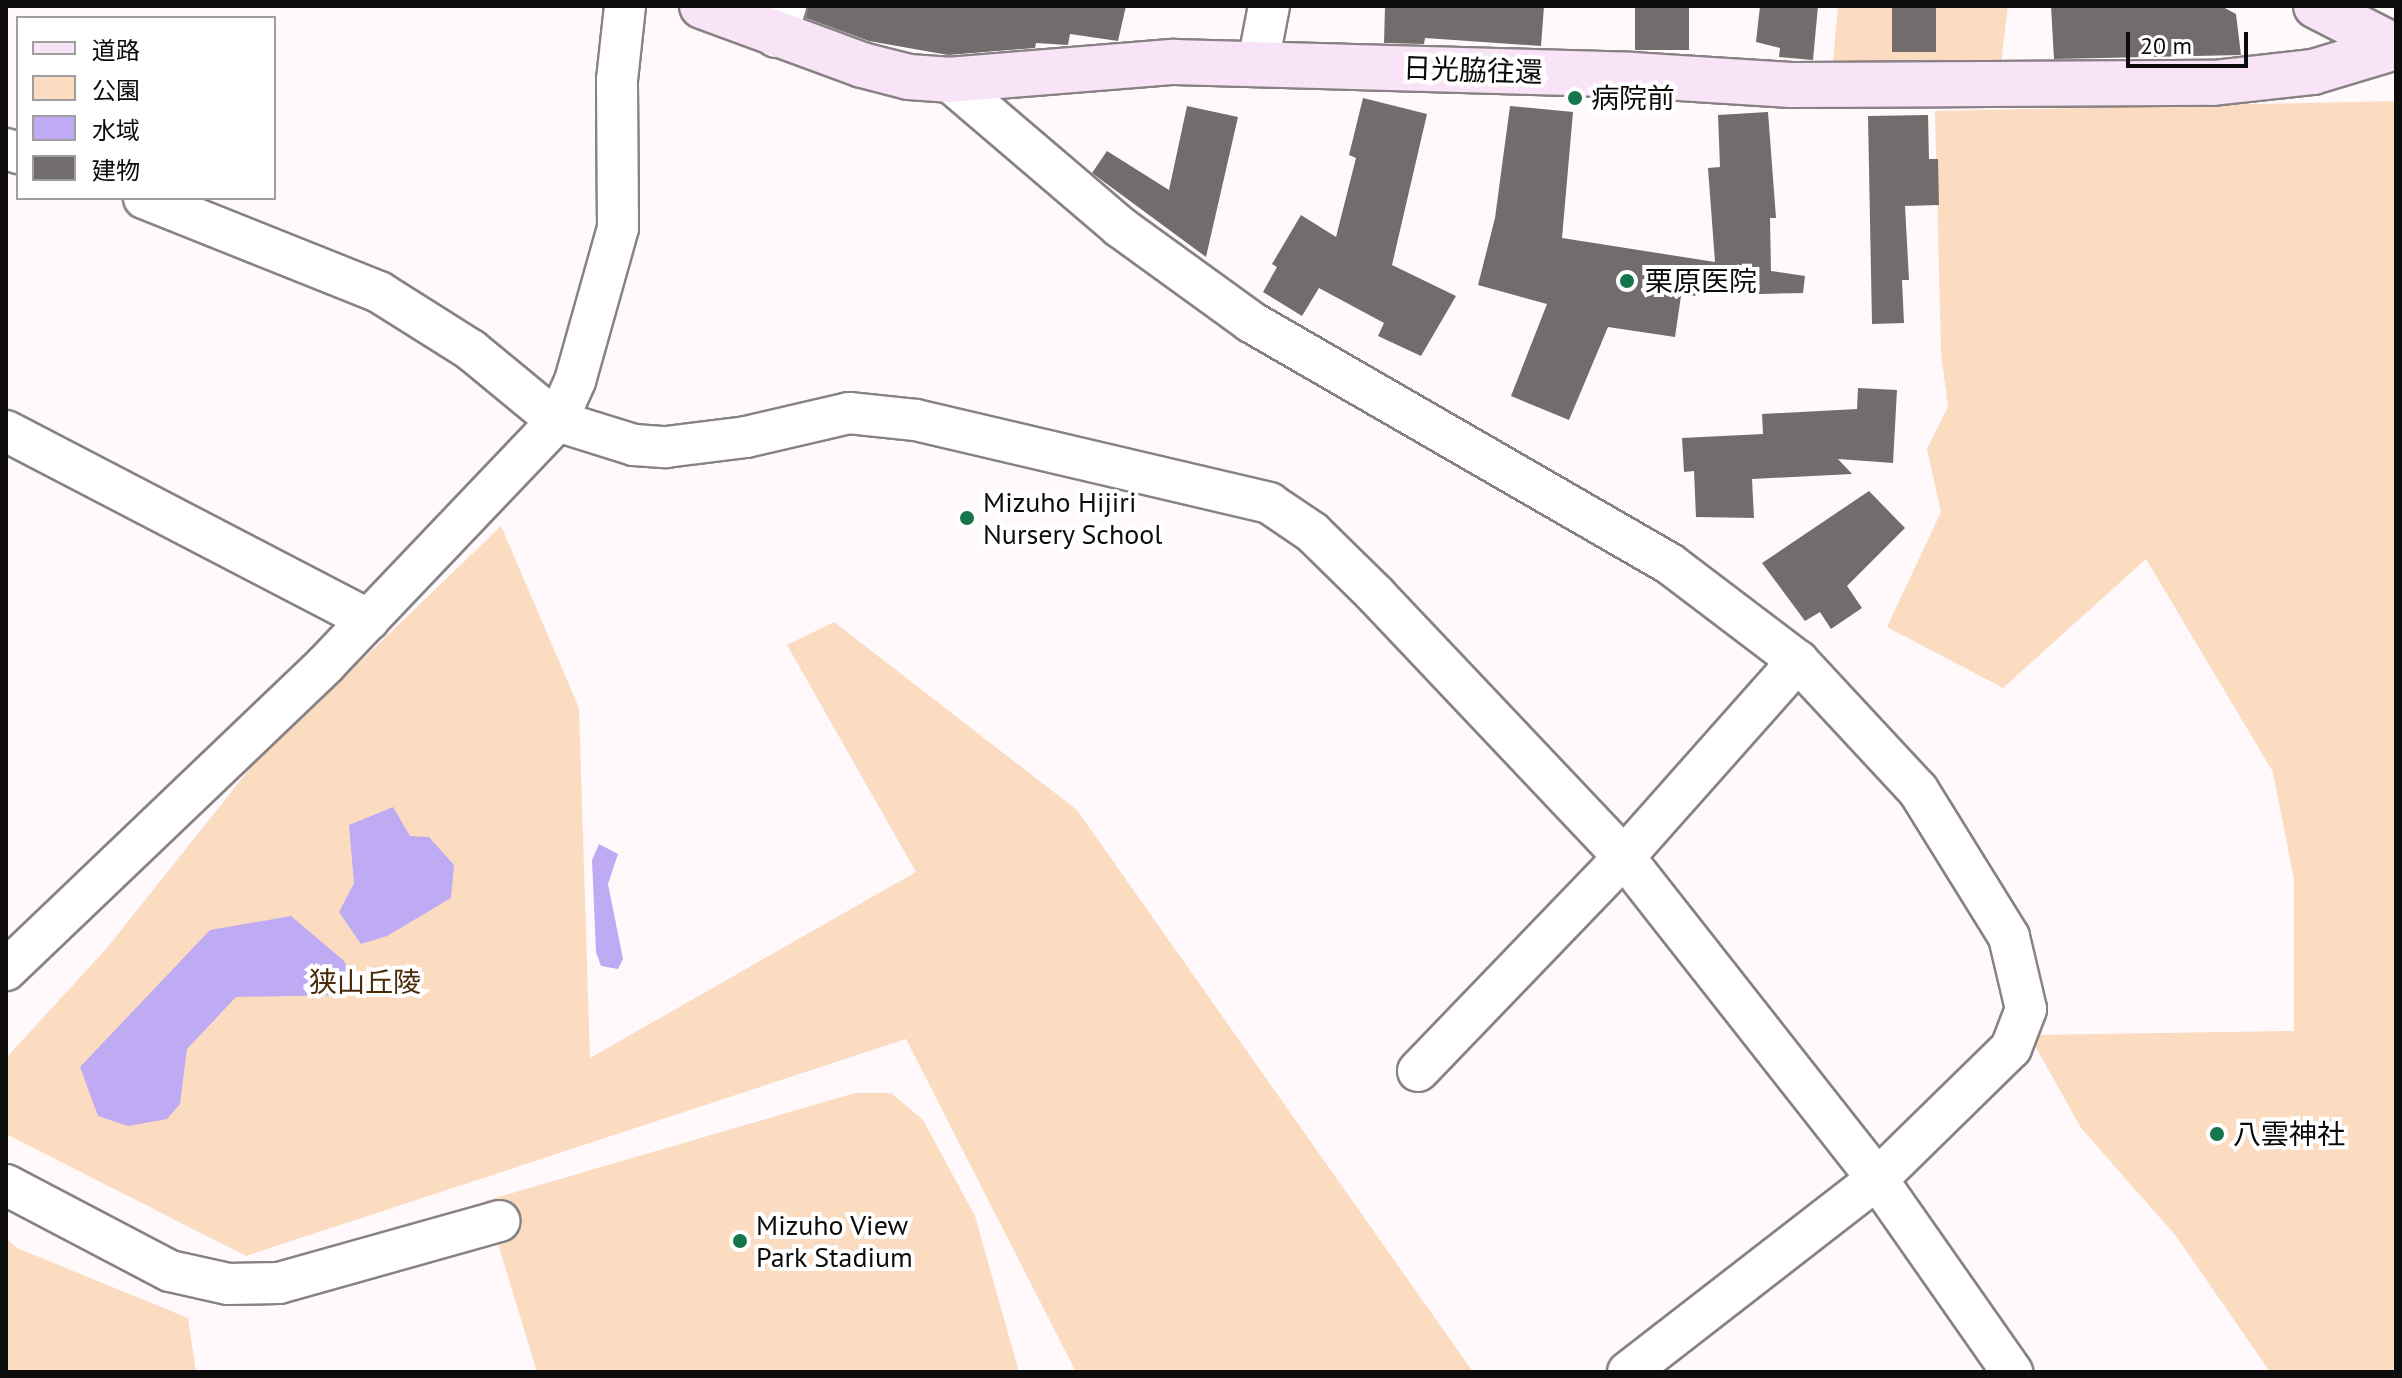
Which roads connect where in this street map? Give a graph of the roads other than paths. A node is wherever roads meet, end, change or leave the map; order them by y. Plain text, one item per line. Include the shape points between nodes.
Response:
1 (625, 6) edge
2 (702, 6) edge
3 (1269, 6) edge
4 (2316, 6) edge
5 (781, 22) edge
6 (2396, 47) edge
7 (1258, 63) junction
8 (948, 80) junction
9 (149, 200) edge
10 (557, 421) junction
11 (6, 431) edge
12 (369, 620) junction
13 (1798, 661) junction
14 (1624, 857) junction
15 (6, 970) edge
16 (1418, 1071) dead end
17 (1877, 1179) junction
18 (6, 1185) edge
19 (499, 1221) dead end
20 (1628, 1372) edge
21 (2012, 1372) edge

1 - 10 street via 617,80 618,228 575,381
2 - 5 street, 日光脇往還
3 - 7 street
4 - 6 street
5 - 8 street, 日光脇往還 via 909,77
6 - 7 street, 日光脇往還 via 2313,72 2213,83 2012,87 1791,85
7 - 8 street, 日光脇往還 via 1174,62
8 - 13 street via 1120,227 1251,322 1670,564
9 - 10 street via 270,244 417,312
10 - 12 street
10 - 14 street via 634,445 666,447 849,413 916,420 1269,503 1312,532 1376,595
11 - 12 street
12 - 15 street
13 - 14 street
13 - 17 street via 1918,790 1966,860 2009,937 2026,1009 2011,1048
14 - 16 street
14 - 17 street
17 - 20 street
17 - 21 street
18 - 19 street via 170,1271 228,1284 279,1283

